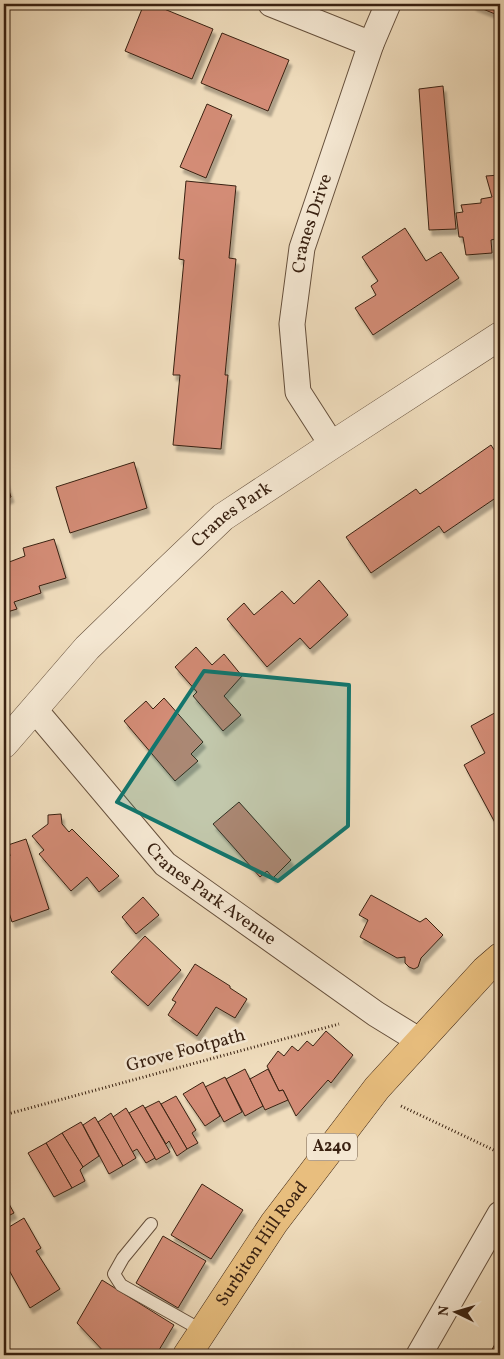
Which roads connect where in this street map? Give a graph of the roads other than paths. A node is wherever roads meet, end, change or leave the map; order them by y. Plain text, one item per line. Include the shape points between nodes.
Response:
1 (271, 4) edge
2 (388, 4) edge
3 (371, 44) junction
4 (500, 336) edge
5 (332, 445) junction
6 (35, 710) junction
7 (4, 744) edge
8 (500, 957) edge
9 (420, 1040) junction
10 (500, 1214) edge
11 (151, 1224) dead end
12 (203, 1332) junction
13 (188, 1355) edge
14 (419, 1355) edge

1 - 3 street
2 - 3 street, Cranes Drive
3 - 5 street, Cranes Drive via 302,248 292,324 298,392
4 - 5 street, Cranes Park
5 - 6 street, Cranes Park via 223,517 87,648
6 - 7 street, Cranes Park
6 - 9 street, Cranes Park Avenue via 165,864 376,1014
8 - 9 main road, Surbiton Hill Road / A240
9 - 12 main road, Surbiton Hill Road / A240 via 377,1088 274,1223
10 - 14 street
11 - 12 lane via 114,1274 121,1285
12 - 13 main road, Surbiton Hill Road / A240

